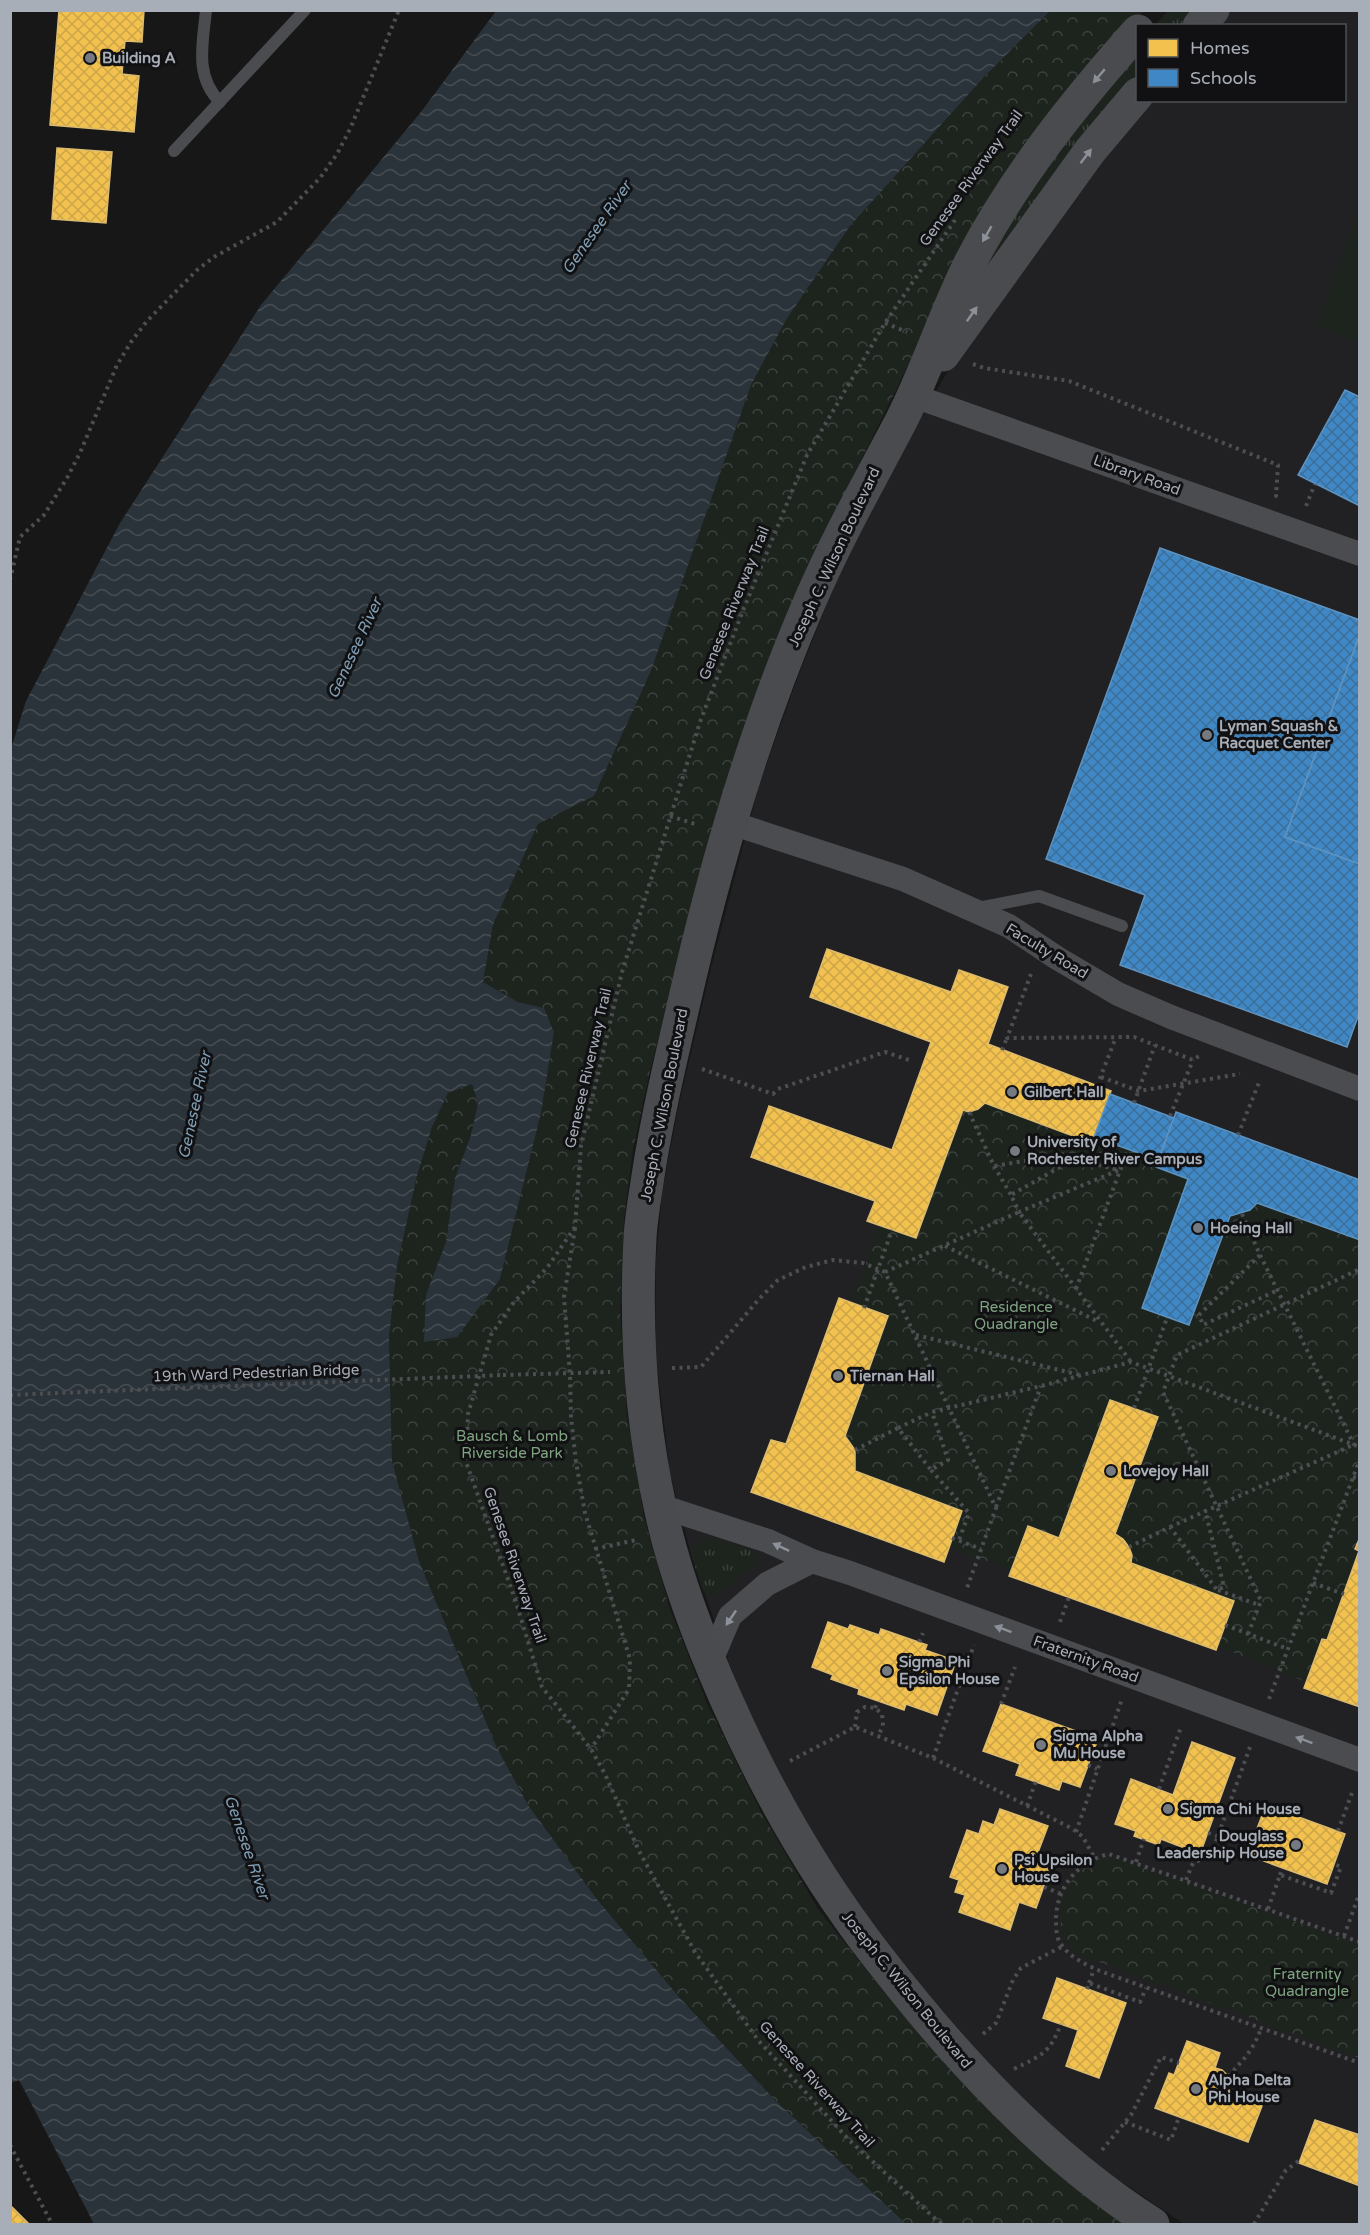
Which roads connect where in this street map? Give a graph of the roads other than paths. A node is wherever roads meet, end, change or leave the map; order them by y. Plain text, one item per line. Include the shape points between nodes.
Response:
1 (206, 10) edge
2 (305, 10) edge
3 (1156, 10) edge
4 (1213, 10) edge
5 (1145, 24) edge
6 (1201, 24) edge
7 (1136, 32) edge
8 (1136, 95) edge
9 (220, 102) junction
10 (174, 151) dead end
11 (914, 396) junction
12 (1359, 554) edge
13 (715, 824) junction
14 (970, 909) junction
15 (1122, 926) dead end
16 (1359, 1089) edge
17 (663, 1520) junction
18 (812, 1561) junction
19 (710, 1663) junction
20 (1359, 1760) edge
21 (1153, 2224) edge

1 - 9 lane via 202,70 208,88
2 - 9 lane
3 - 5 street
4 - 6 street
7 -> 11 street, Joseph C. Wilson Boulevard via 1044,145 995,220 950,306
11 -> 8 street, Joseph C. Wilson Boulevard via 1089,151
9 - 10 lane
11 - 12 street, Library Road
11 - 13 street, Joseph C. Wilson Boulevard via 812,596 762,724
13 - 14 street, Faculty Road via 903,879
13 - 17 street, Joseph C. Wilson Boulevard via 697,945 653,1146 640,1233 640,1370
14 - 15 lane via 1039,896
14 - 16 street, Faculty Road via 1009,926 1118,994
18 -> 17 street, Fraternity Road via 768,1541
17 - 19 street, Joseph C. Wilson Boulevard
18 -> 19 street via 767,1584 730,1616
20 -> 18 street, Fraternity Road
19 - 21 street, Joseph C. Wilson Boulevard via 788,1826 843,1912 907,1994 977,2074 1044,2140 1093,2182

